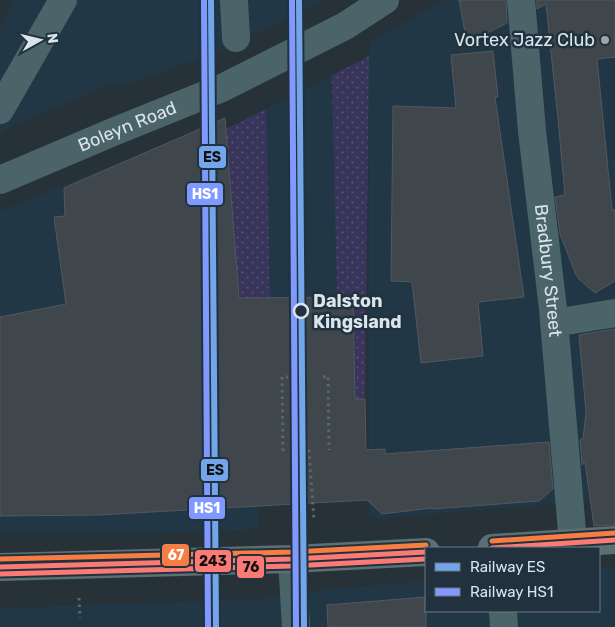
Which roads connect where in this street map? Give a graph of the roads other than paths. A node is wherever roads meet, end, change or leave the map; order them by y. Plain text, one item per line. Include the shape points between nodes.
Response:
1 (63, 0) edge
2 (234, 0) edge
3 (385, 0) edge
4 (520, 0) edge
5 (236, 38) dead end
6 (0, 110) edge
7 (0, 180) edge
8 (615, 313) edge
9 (554, 323) junction
10 (615, 540) edge
11 (573, 543) junction
12 (514, 547) edge
13 (425, 552) edge
14 (292, 559) junction
15 (0, 567) edge
16 (503, 612) edge
17 (296, 627) edge
18 (504, 627) edge

1 - 6 street
2 - 5 street
3 - 7 street, Boleyn Road via 344,26 222,88
4 - 9 street, Bradbury Street
8 - 9 street
9 - 11 street, Bradbury Street
10 - 11 highway
11 - 12 highway
13 - 14 highway
14 - 15 highway
14 - 17 street
16 - 18 street

